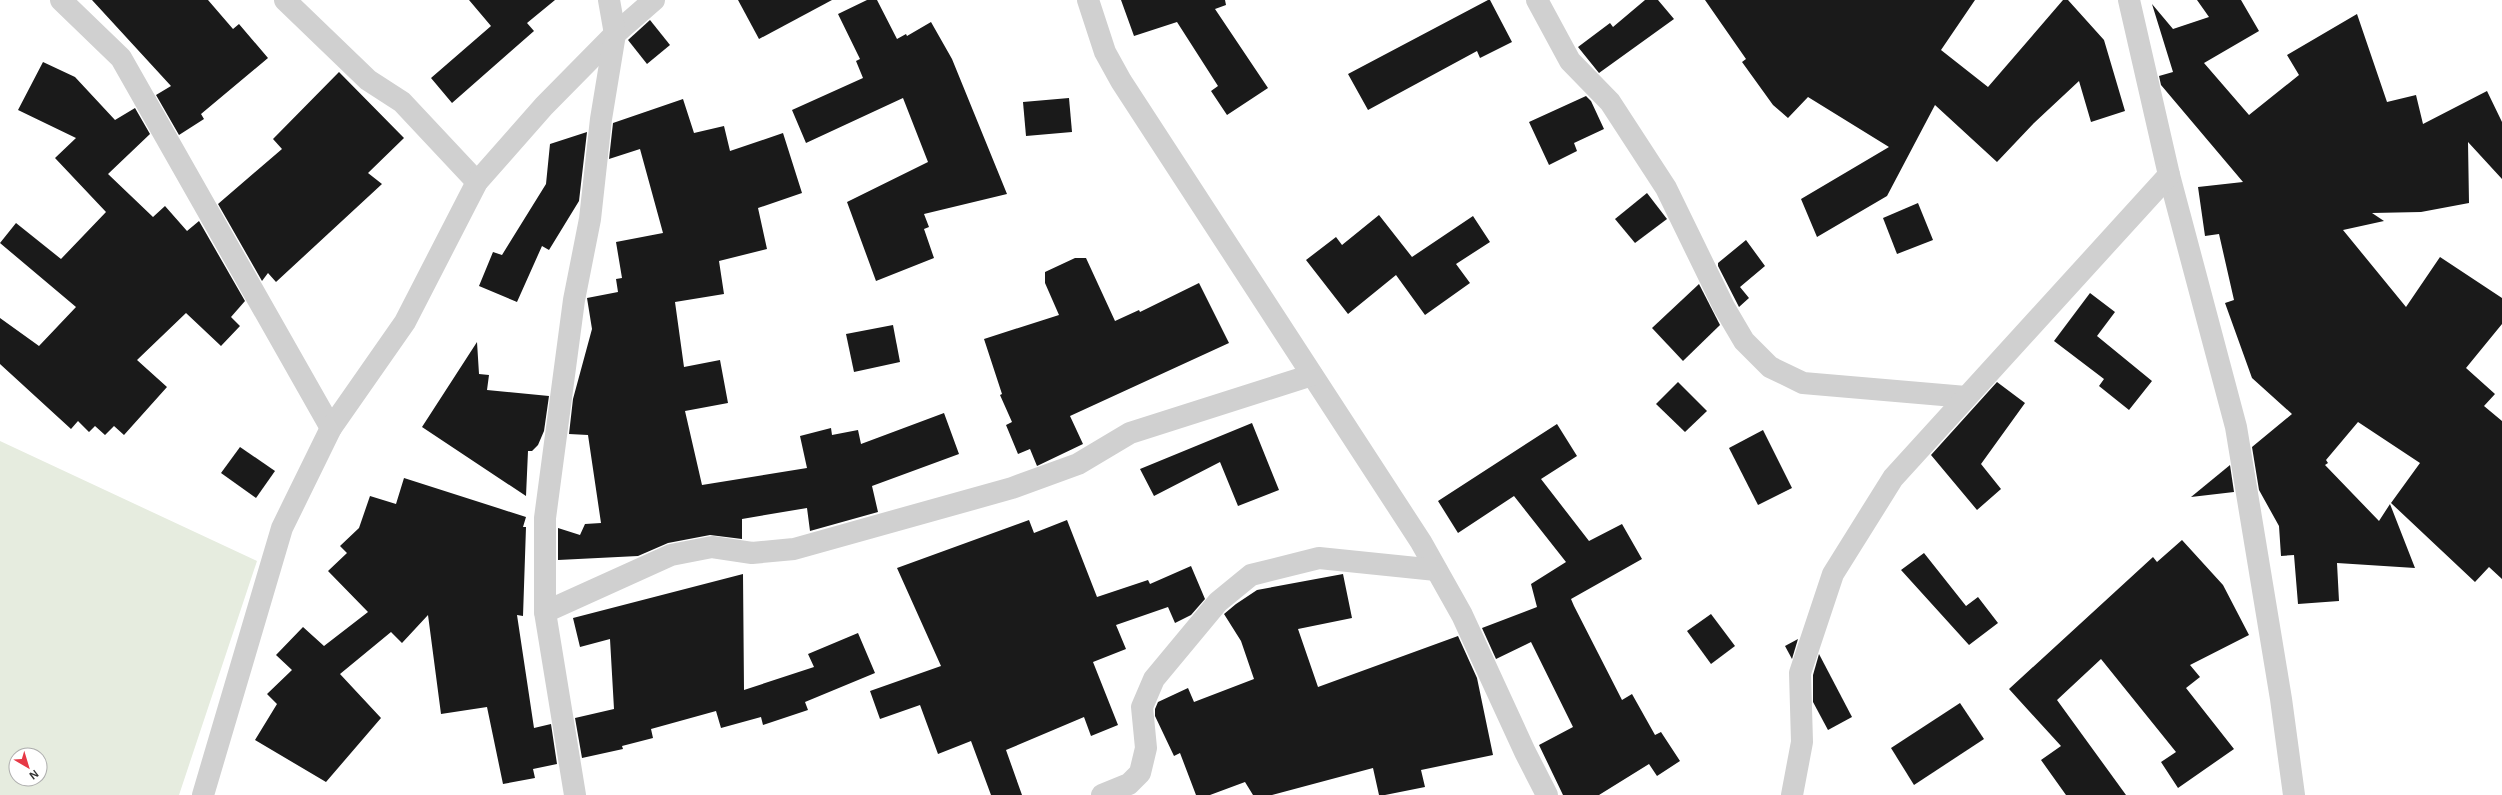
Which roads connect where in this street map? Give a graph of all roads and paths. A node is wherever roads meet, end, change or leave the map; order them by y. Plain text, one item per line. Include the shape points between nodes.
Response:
1 (61, 0) edge
2 (285, 0) edge
3 (609, 0) edge
4 (654, 0) edge
5 (1088, 0) edge
6 (1536, 0) edge
7 (2129, 0) edge
8 (615, 34) junction
9 (2169, 175) junction
10 (477, 182) junction
11 (1312, 375) junction
12 (1966, 397) junction
13 (331, 428) junction
14 (1436, 570) junction
15 (545, 612) junction
16 (203, 795) edge
17 (575, 795) edge
18 (1102, 795) edge
19 (1547, 795) edge
20 (1792, 795) edge
21 (2294, 795) edge

1 - 13 street via 121,58
2 - 10 street via 368,80 402,102
3 - 8 street
4 - 8 street
5 - 11 street via 1105,52 1121,81
6 - 12 street via 1570,61 1610,102 1666,188 1724,307 1744,341 1770,367 1803,383
7 - 9 street
8 - 10 street via 544,106
8 - 15 street via 601,119 590,218 574,300 545,518
9 - 12 street
9 - 21 street via 2236,427 2281,699
10 - 13 street via 405,322
11 - 14 street
11 - 15 street via 1130,433 1078,464 1012,488 794,550 752,553 712,547 671,555
12 - 20 street via 1892,478 1833,574 1800,673 1802,742
13 - 16 street via 282,528
14 - 18 street via 1319,558 1251,575 1218,602 1154,679 1142,707 1146,748 1140,773 1129,784
14 - 19 street via 1462,615
15 - 17 street

